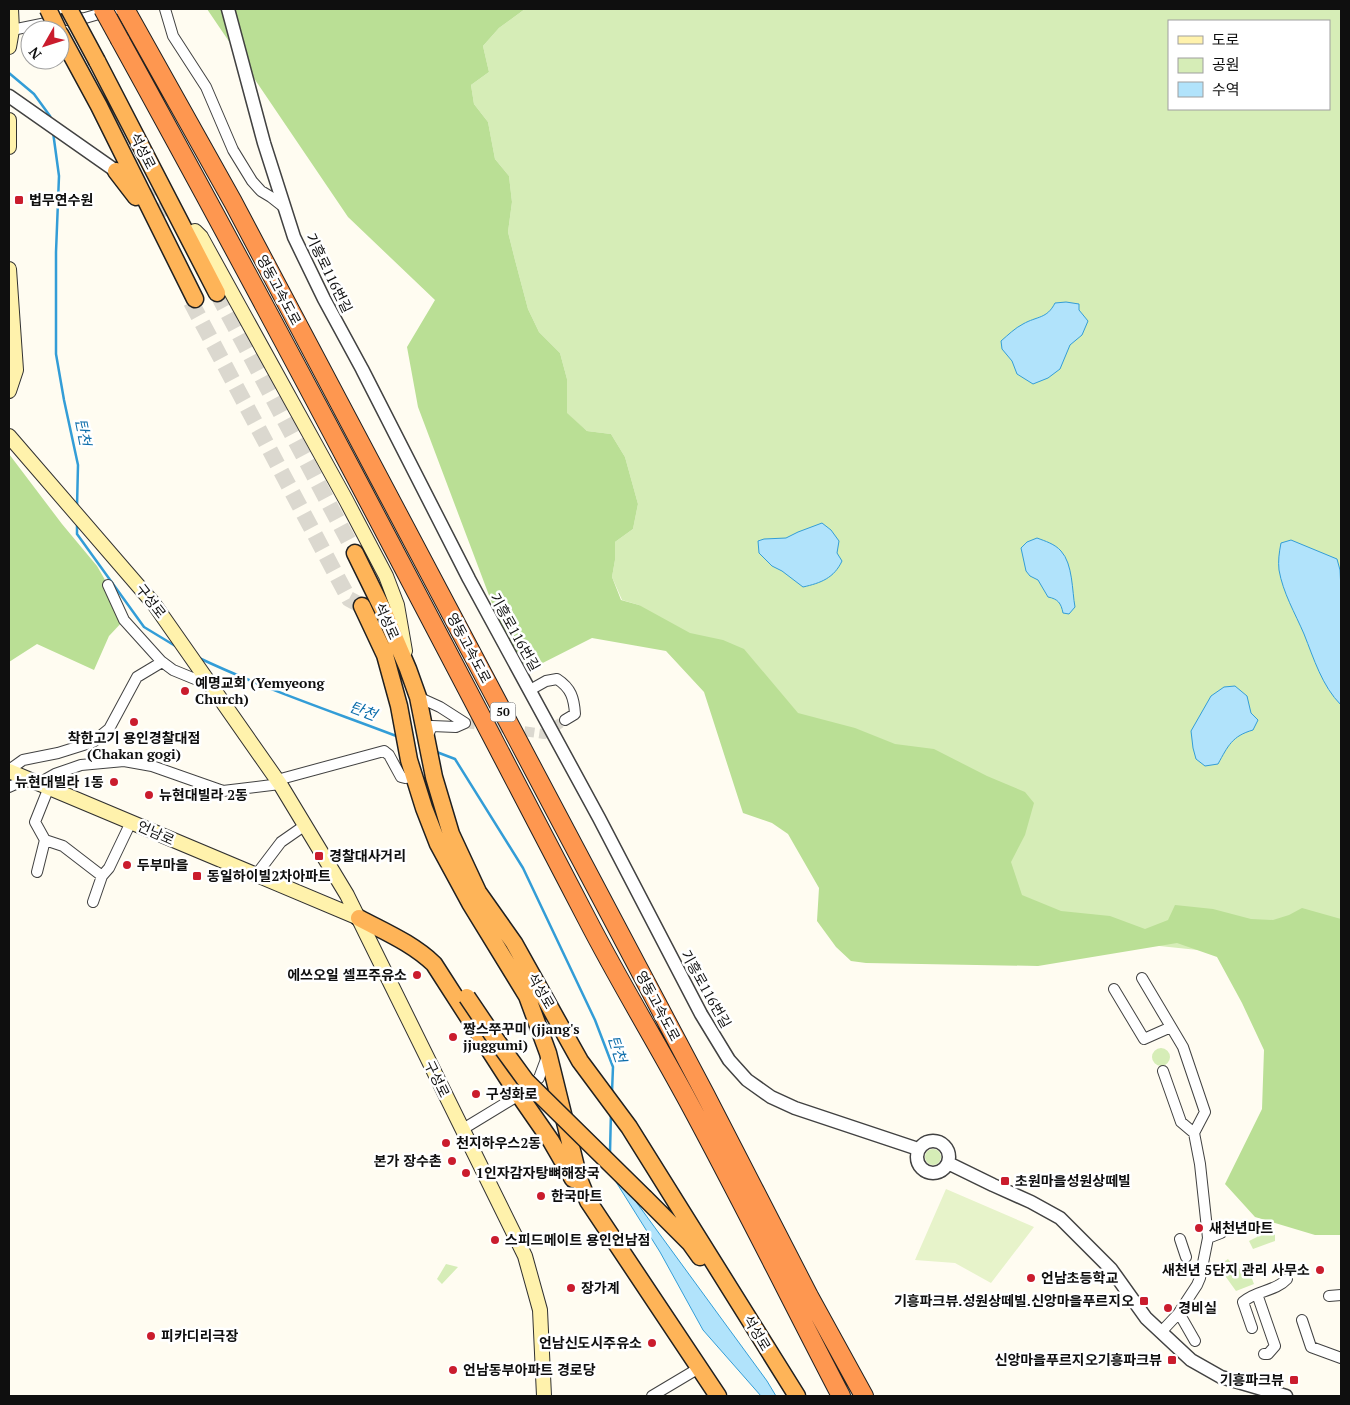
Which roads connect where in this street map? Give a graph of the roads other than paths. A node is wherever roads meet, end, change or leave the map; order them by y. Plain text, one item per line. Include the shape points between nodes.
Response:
1 (12, 9) edge
2 (69, 9) edge
3 (103, 9) edge
4 (116, 9) edge
5 (125, 9) edge
6 (165, 9) edge
7 (228, 9) edge
8 (12, 30) junction
9 (9, 50) edge
10 (70, 53) edge
11 (9, 58) edge
12 (9, 96) edge
13 (9, 120) edge
14 (9, 147) edge
15 (116, 171) joint
16 (273, 172) junction
17 (252, 181) junction
18 (285, 208) junction
19 (195, 231) dead end
20 (9, 269) edge
21 (217, 293) tunnel mouth
22 (13, 374) edge
23 (9, 391) edge
24 (9, 436) edge
25 (355, 553) tunnel mouth
26 (108, 585) dead end
27 (362, 606) tunnel mouth
28 (162, 662) junction
29 (408, 669) junction
30 (213, 686) junction
31 (530, 690) junction
32 (419, 702) junction
33 (565, 720) tunnel mouth
34 (429, 733) dead end
35 (9, 770) edge
36 (414, 776) junction
37 (278, 782) junction
38 (38, 783) junction
39 (9, 787) edge
40 (131, 822) junction
41 (304, 826) junction
42 (44, 840) junction
43 (37, 872) dead end
44 (256, 875) junction
45 (102, 876) junction
46 (93, 902) dead end
47 (358, 918) junction
48 (1142, 978) dead end
49 (1114, 989) dead end
50 (1171, 1027) junction
51 (548, 1053) junction
52 (580, 1061) junction
53 (1163, 1072) dead end
54 (519, 1094) junction
55 (560, 1105) junction
56 (463, 1129) junction
57 (1194, 1132) junction
58 (918, 1149) junction
59 (948, 1163) junction
60 (588, 1201) junction
61 (1221, 1232) dead end
62 (1208, 1238) junction
63 (1180, 1239) dead end
64 (1186, 1257) dead end
65 (1287, 1279) dead end
66 (1257, 1294) junction
67 (1341, 1295) edge
68 (1330, 1296) dead end
69 (1179, 1313) junction
70 (1302, 1320) dead end
71 (1252, 1328) dead end
72 (1161, 1332) junction
73 (1195, 1341) dead end
74 (767, 1350) junction
75 (1264, 1354) dead end
76 (1341, 1358) edge
77 (699, 1368) junction
78 (544, 1396) edge
79 (652, 1396) edge
80 (718, 1396) edge
81 (797, 1396) edge
82 (841, 1396) edge
83 (864, 1396) edge
84 (1286, 1396) edge

1 - 8 main road
2 - 21 highway, 석성로, bridge
3 - 82 highway, 영동고속도로 / 50, bridge via 214,210 590,924 690,1105
4 - 8 street via 85,18
5 - 83 highway, 영동고속도로 / 50 via 233,202 705,1094 808,1296
6 - 17 street via 174,36 206,87 233,150
7 - 16 street, 기흥로116번길
8 - 9 main road
9 - 11 main road
10 - 15 highway, 석성로 via 193,301 135,196
12 - 15 street
13 - 14 main road
16 - 17 street via 273,179 266,187
16 - 18 street, 기흥로116번길
17 - 18 street
18 - 31 street, 기흥로116번길 via 294,237 324,299
19 - 29 main road via 386,576 397,605
20 - 22 main road
22 - 23 main road
24 - 30 main road, 구성로 via 154,604
25 - 29 highway, 석성로
26 - 28 street via 124,620
27 - 36 highway, 석성로 via 385,655
28 - 30 street via 173,670
28 - 35 street via 137,677 110,729 93,742 22,760
29 - 32 highway, 석성로
30 - 37 main road, 구성로
31 - 33 street via 557,679 566,684 576,714
31 - 58 street, 기흥로116번길 via 700,1014 729,1060 747,1080 771,1097
32 - 34 street via 440,706 465,723 456,727 432,726
32 - 52 highway, 석성로 via 451,834 478,892 514,943
35 - 38 main road, 언남로
36 - 37 street via 401,777 384,751
36 - 51 highway, 석성로 via 438,844 527,996
37 - 38 street via 223,791 152,766 124,761 81,765
37 - 41 main road, 구성로
38 - 39 street
38 - 40 main road, 언남로
38 - 42 street via 36,822
40 - 44 main road, 언남로
40 - 45 street
41 - 44 street via 281,842
41 - 47 main road, 구성로
42 - 43 street
42 - 45 street via 63,846
44 - 47 main road, 언남로
45 - 46 street
47 - 54 highway via 410,944 434,964
47 - 56 main road, 구성로
47 - 74 highway, bridge via 401,930 426,943 447,966 526,1080 690,1243 740,1319
48 - 50 street
49 - 50 street via 1144,1039
50 - 57 street via 1182,1047 1205,1112
51 - 54 street via 539,1078
51 - 55 highway, 석성로
52 - 55 highway via 563,1064
52 - 74 highway, 석성로 via 629,1127
53 - 57 street via 1181,1122
54 - 56 street
54 - 60 highway
55 - 60 highway, 석성로
56 - 78 main road, 구성로 via 525,1256 540,1310
57 - 62 street
58 - 59 street via 926,1142 937,1142 946,1148
58 - 59 street via 917,1160 927,1172 937,1172
59 - 72 street via 1060,1218 1111,1269 1146,1318
60 - 77 highway, 석성로
61 - 62 street
62 - 69 street via 1200,1278
63 - 64 street
65 - 66 street via 1280,1286
66 - 71 street via 1243,1302
66 - 75 street via 1274,1346
67 - 68 street
69 - 72 street
69 - 73 street
70 - 76 street via 1311,1347
72 - 84 street via 1191,1360 1221,1377
74 - 81 highway, 석성로
77 - 79 street
77 - 80 highway, 석성로

